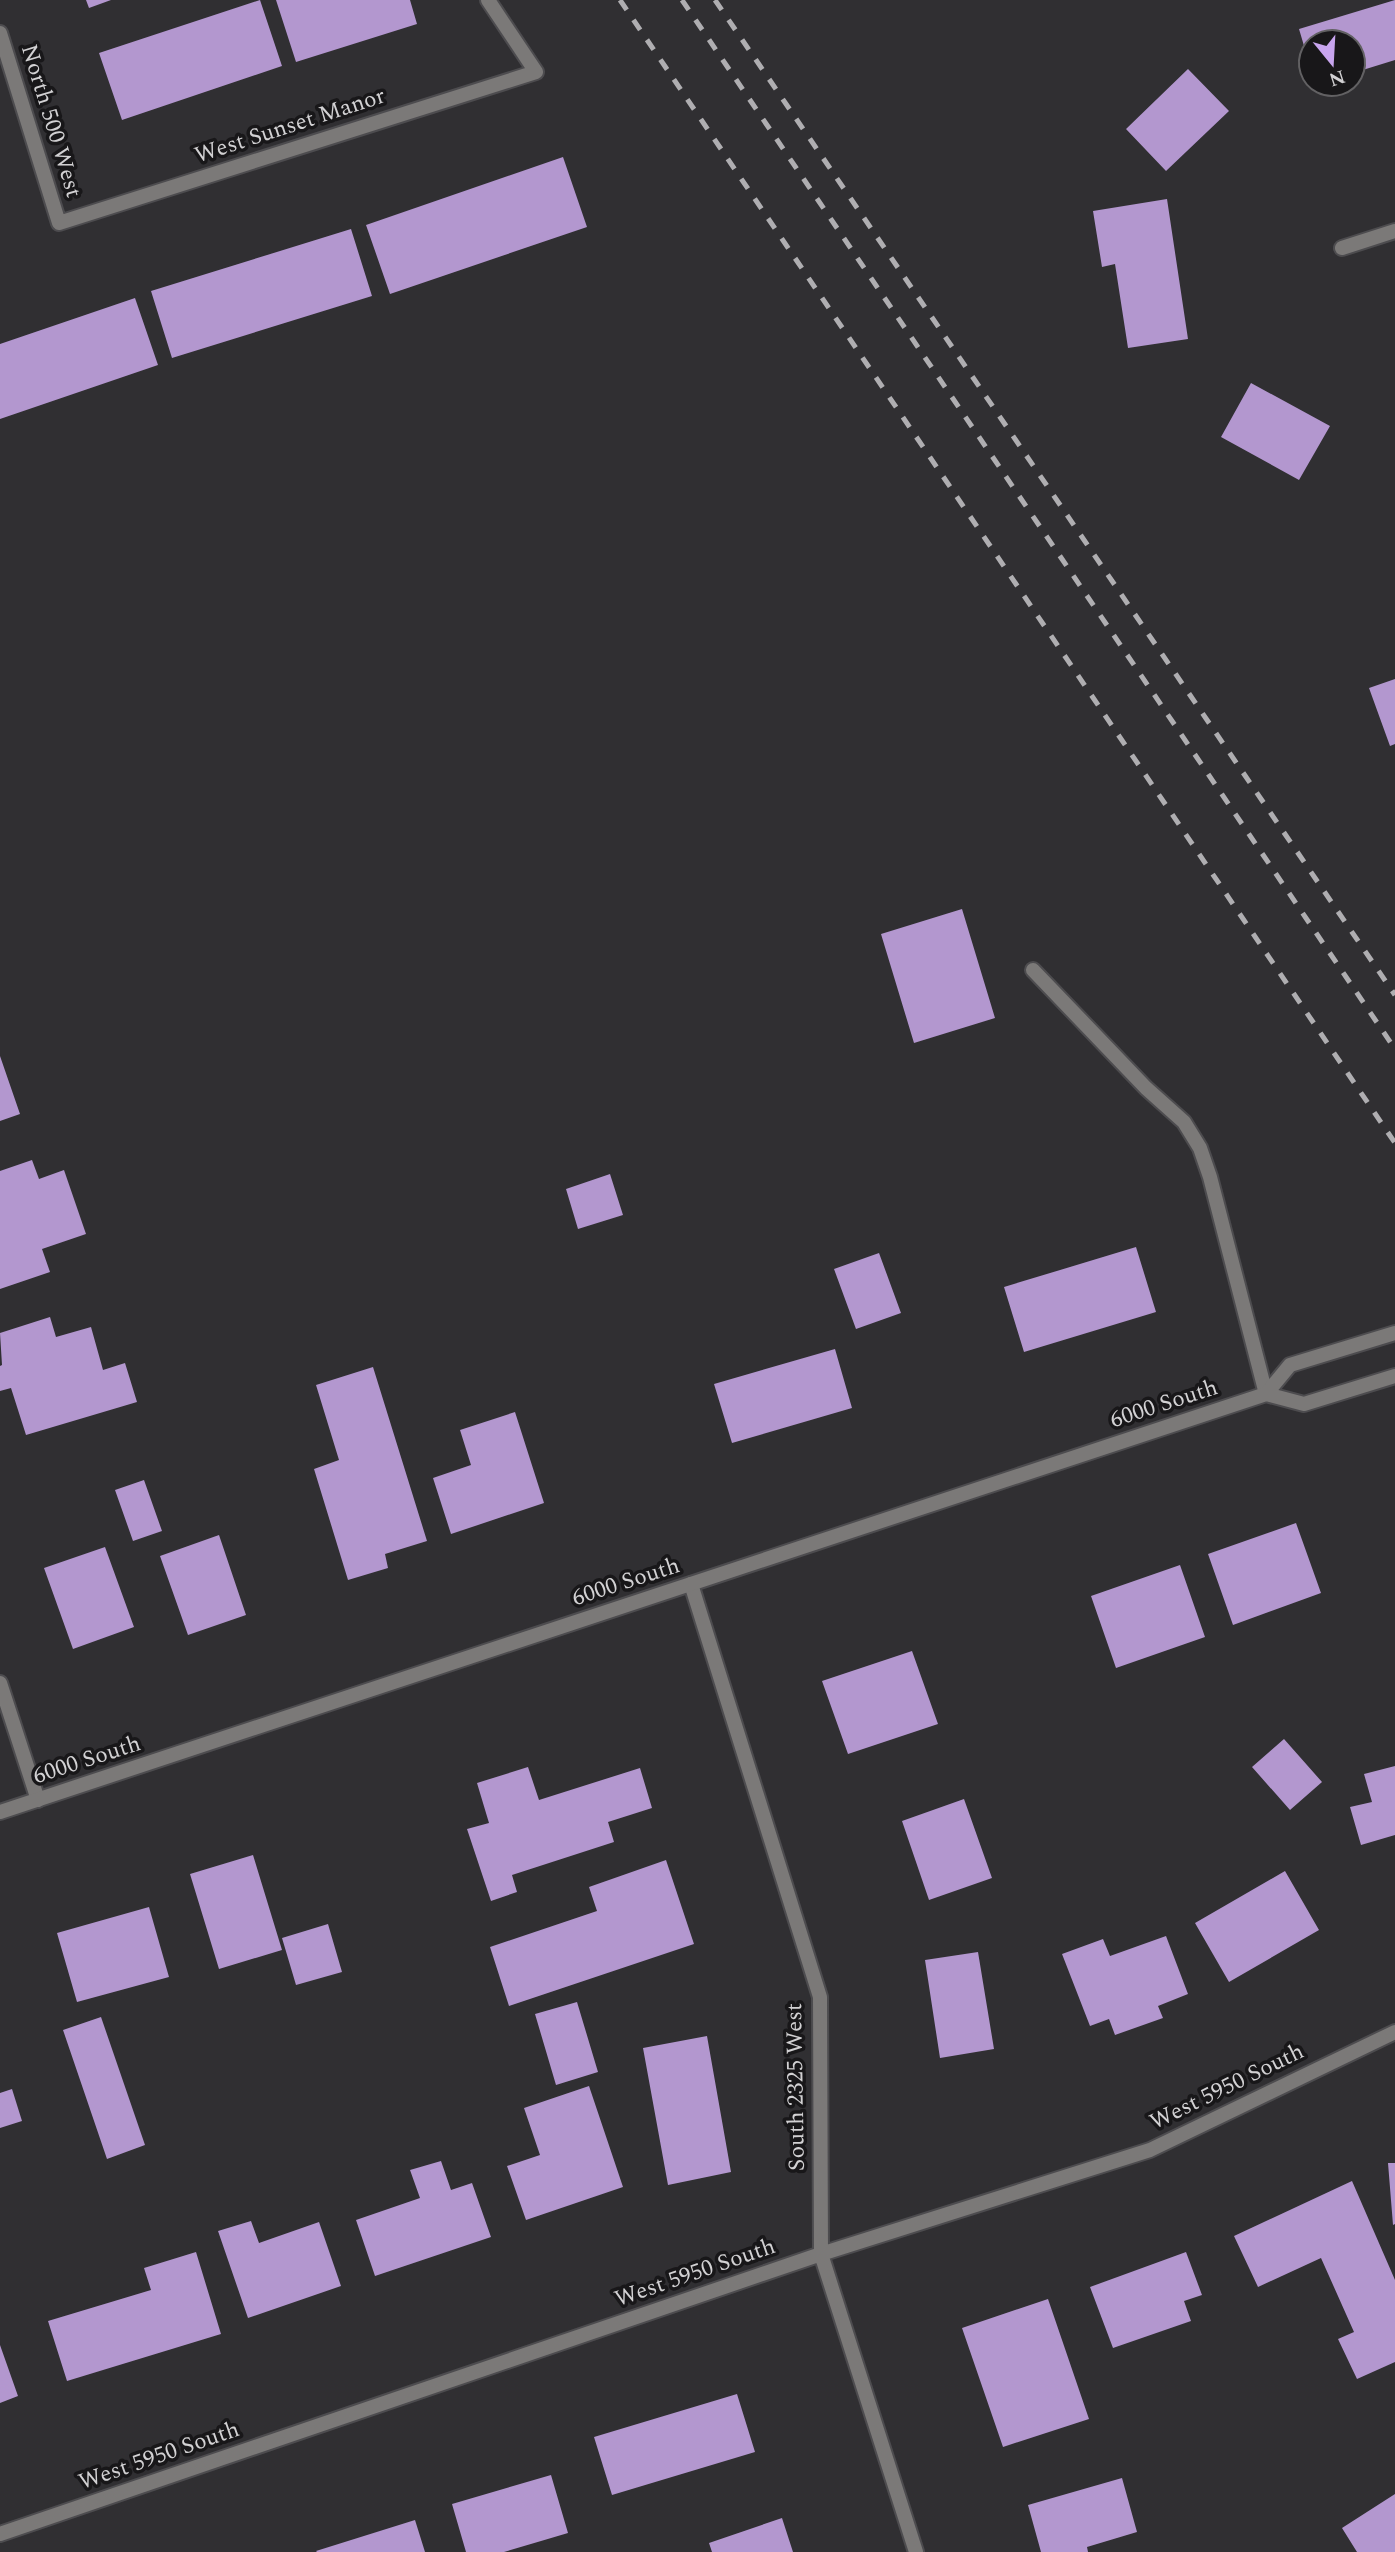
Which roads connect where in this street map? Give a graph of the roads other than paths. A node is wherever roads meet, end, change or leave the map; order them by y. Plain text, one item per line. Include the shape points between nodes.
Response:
1 (488, 0) edge
2 (0, 33) edge
3 (59, 223) joint
4 (1395, 232) edge
5 (1342, 248) dead end
6 (1033, 970) dead end
7 (1395, 1333) edge
8 (1395, 1376) edge
9 (1266, 1394) junction
10 (691, 1584) junction
11 (0, 1683) edge
12 (38, 1800) junction
13 (0, 1812) edge
14 (1395, 2032) edge
15 (821, 2254) junction
16 (0, 2534) edge
17 (916, 2552) edge

1 - 3 street, West Sunset Manor via 536,72
2 - 3 street, North 500 West
4 - 5 street
6 - 9 street via 1184,1122 1200,1148
7 - 9 street via 1290,1365
8 - 9 street via 1304,1404
9 - 10 street, 6000 South
10 - 12 street, 6000 South
10 - 15 street, South 2325 West via 820,1997
11 - 12 street
12 - 13 street, 6000 South
14 - 15 street, West 5950 South via 1150,2150
15 - 16 street, West 5950 South
15 - 17 street, South 2325 West

